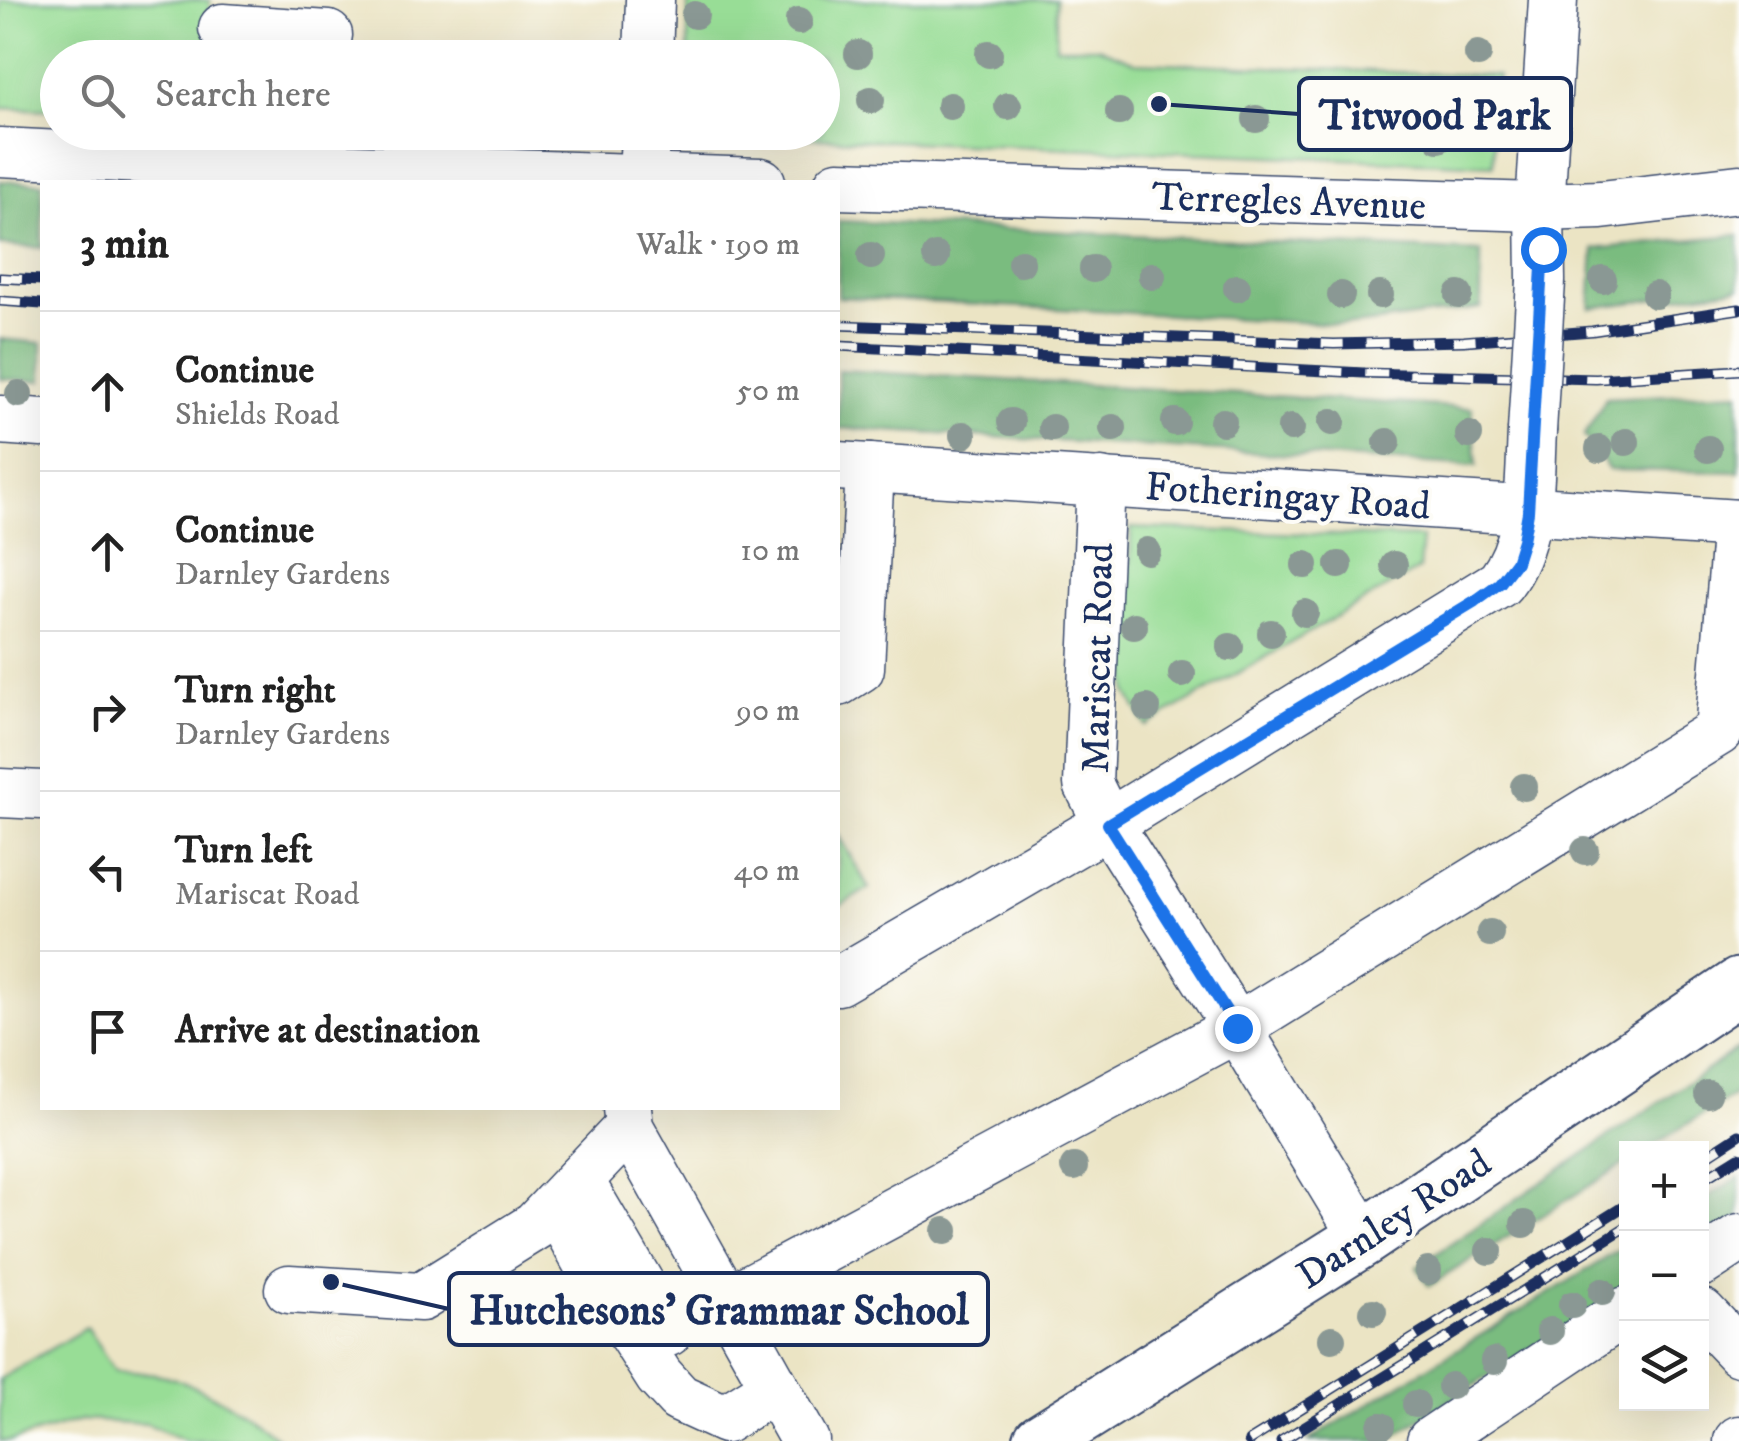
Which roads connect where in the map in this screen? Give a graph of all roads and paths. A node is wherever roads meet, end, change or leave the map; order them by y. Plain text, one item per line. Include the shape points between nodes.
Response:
1 (650, 0) edge
2 (1553, 0) edge
3 (223, 28) dead end
4 (328, 31) edge
5 (649, 40) edge
6 (323, 150) edge
7 (0, 152) edge
8 (644, 156) edge
9 (752, 180) edge
10 (840, 185) edge
11 (1739, 188) edge
12 (1540, 207) junction
13 (0, 420) edge
14 (40, 422) edge
15 (854, 467) edge
16 (1101, 482) junction
17 (1528, 512) junction
18 (1738, 524) edge
19 (840, 681) edge
20 (0, 793) edge
21 (40, 795) edge
22 (1108, 824) junction
23 (840, 980) edge
24 (1739, 986) edge
25 (1237, 1028) junction
26 (627, 1114) edge
27 (567, 1193) junction
28 (1364, 1238) junction
29 (1739, 1238) edge
30 (1709, 1257) edge
31 (290, 1289) dead end
32 (726, 1301) junction
33 (1619, 1315) edge
34 (1709, 1320) edge
35 (1739, 1352) edge
36 (775, 1388) junction
37 (805, 1441) edge
38 (1041, 1441) edge
39 (1432, 1441) edge

1 - 5 street
2 - 12 street
3 - 4 street
6 - 7 street
6 - 8 street
8 - 9 street
10 - 12 street, Terregles Avenue
11 - 12 street, Terregles Avenue
12 - 17 street, bridge
13 - 14 street
15 - 16 street, Fotheringay Road
15 - 19 street via 860,668
16 - 17 street, Fotheringay Road
16 - 22 street, Mariscat Road via 1088,784
17 - 18 street, Fotheringay Road
17 - 22 street via 1516,562 1500,583
18 - 25 street via 1719,731
20 - 21 street
22 - 23 street
22 - 25 street, Mariscat Road
24 - 28 main road, Darnley Road
25 - 28 street, Mariscat Road
25 - 32 street
26 - 27 street
26 - 32 street
27 - 31 street via 535,1226 421,1298
27 - 36 street via 587,1263 679,1398 725,1419
28 - 38 main road, Darnley Road
29 - 30 street
32 - 36 street
33 - 39 street
34 - 35 street
36 - 37 street

